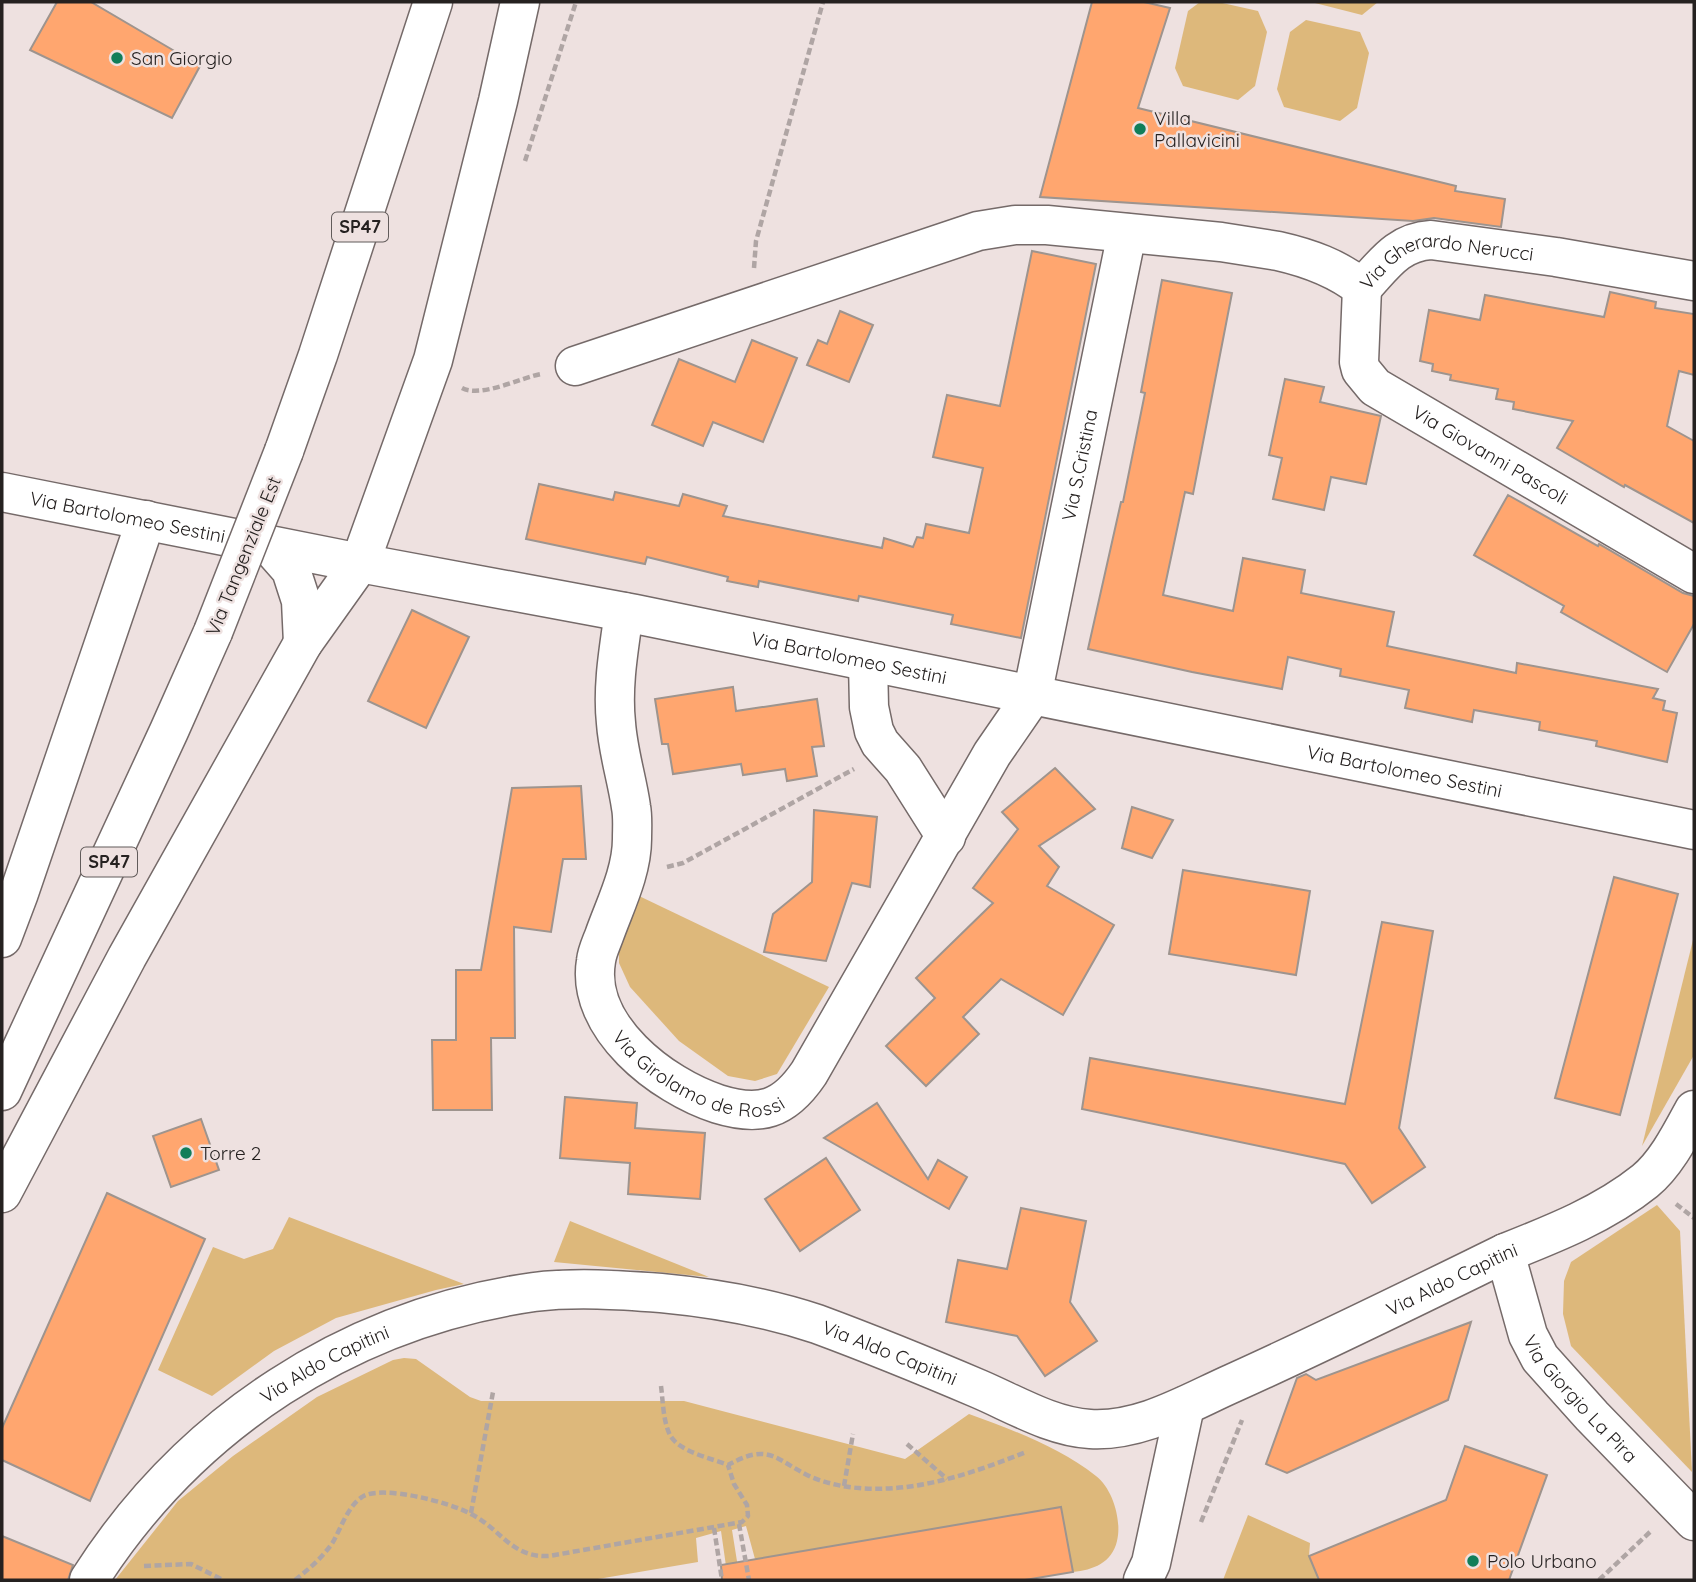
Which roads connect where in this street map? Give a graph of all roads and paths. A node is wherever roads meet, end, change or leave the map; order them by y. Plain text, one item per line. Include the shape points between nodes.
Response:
1 (433, 2) edge
2 (520, 2) edge
3 (576, 2) edge
4 (823, 2) edge
5 (522, 170) dead end
6 (1127, 233) junction
7 (1694, 281) edge
8 (1362, 288) junction
9 (756, 304) junction
10 (575, 366) joint
11 (457, 382) dead end
12 (2, 492) edge
13 (146, 520) junction
14 (269, 545) junction
15 (360, 564) junction
16 (1694, 574) edge
17 (624, 612) junction
18 (303, 643) junction
19 (868, 662) junction
20 (1032, 696) junction
21 (887, 751) junction
22 (1694, 830) edge
23 (946, 837) junction
24 (625, 878) junction
25 (2, 938) edge
26 (2, 1091) edge
27 (1694, 1110) edge
28 (2, 1193) edge
29 (1505, 1253) junction
30 (1261, 1370) junction
31 (661, 1386) dead end
32 (493, 1392) dead end
33 (1185, 1406) junction
34 (1068, 1425) junction
35 (853, 1434) dead end
36 (907, 1444) dead end
37 (728, 1465) junction
38 (948, 1480) junction
39 (844, 1486) junction
40 (471, 1513) junction
41 (1687, 1514) edge
42 (739, 1524) junction
43 (714, 1528) junction
44 (1197, 1531) dead end
45 (95, 1571) edge
46 (223, 1580) edge
47 (295, 1580) edge
48 (722, 1580) edge
49 (749, 1580) edge
50 (1143, 1580) edge
51 (1599, 1580) edge

1 - 26 street, Via Tangenziale Est / SP47, bridge via 318,355 213,632
2 - 15 street via 433,360
3 - 5 path
4 - 9 path via 756,241
6 - 8 street, Via Gherardo Nerucci via 1292,254 1326,266
6 - 9 street, Via Gherardo Nerucci via 1047,225 978,231
6 - 20 street, Via S.Cristina
7 - 8 street, Via Gherardo Nerucci via 1431,240 1405,245
8 - 16 street, Via Giovanni Pascoli via 1359,362 1375,387
9 - 10 street, Via Gherardo Nerucci
10 - 11 path via 481,391 470,392
12 - 13 street, Via Bartolomeo Sestini
13 - 14 street, Via Bartolomeo Sestini
13 - 25 street
14 - 15 street, Via Bartolomeo Sestini
14 - 18 street via 291,570 301,601
15 - 17 street, Via Bartolomeo Sestini
15 - 18 street
17 - 19 street, Via Bartolomeo Sestini
17 - 24 street, Via Girolamo de Rossi via 615,690 618,745 632,809 632,847
18 - 28 street via 127,957
19 - 20 street, Via Bartolomeo Sestini
19 - 21 street via 870,719
20 - 22 street, Via Bartolomeo Sestini
20 - 23 street, Via Girolamo de Rossi via 992,754
21 - 23 street
21 - 24 path via 683,863
23 - 24 street, Via Girolamo de Rossi via 809,1073 795,1093 762,1110 724,1106 688,1091 641,1059 604,1015 595,987 596,960
27 - 29 street, Via Aldo Capitini via 1661,1164 1645,1181 1599,1212
29 - 30 street, Via Aldo Capitini
29 - 41 street, Via Giorgio La Pira via 1528,1335 1540,1358
30 - 33 street, Via Aldo Capitini
30 - 44 path
31 - 37 path via 672,1438
32 - 40 path
33 - 34 street, Via Aldo Capitini via 1112,1429
33 - 50 street
34 - 38 path via 1028,1451
34 - 45 street, Via Aldo Capitini via 860,1341 765,1309 634,1291 538,1292 475,1303 413,1322 367,1338 303,1372 190,1456 131,1520
35 - 39 path
36 - 38 path
37 - 39 path via 747,1455 772,1454 813,1478
37 - 42 path via 748,1511
38 - 39 path via 904,1487
40 - 43 path via 524,1554 537,1556
40 - 47 path via 400,1494 368,1494 356,1502 325,1553
41 - 51 path via 1633,1545
42 - 43 path
42 - 49 path
43 - 48 path
45 - 46 path via 180,1563

